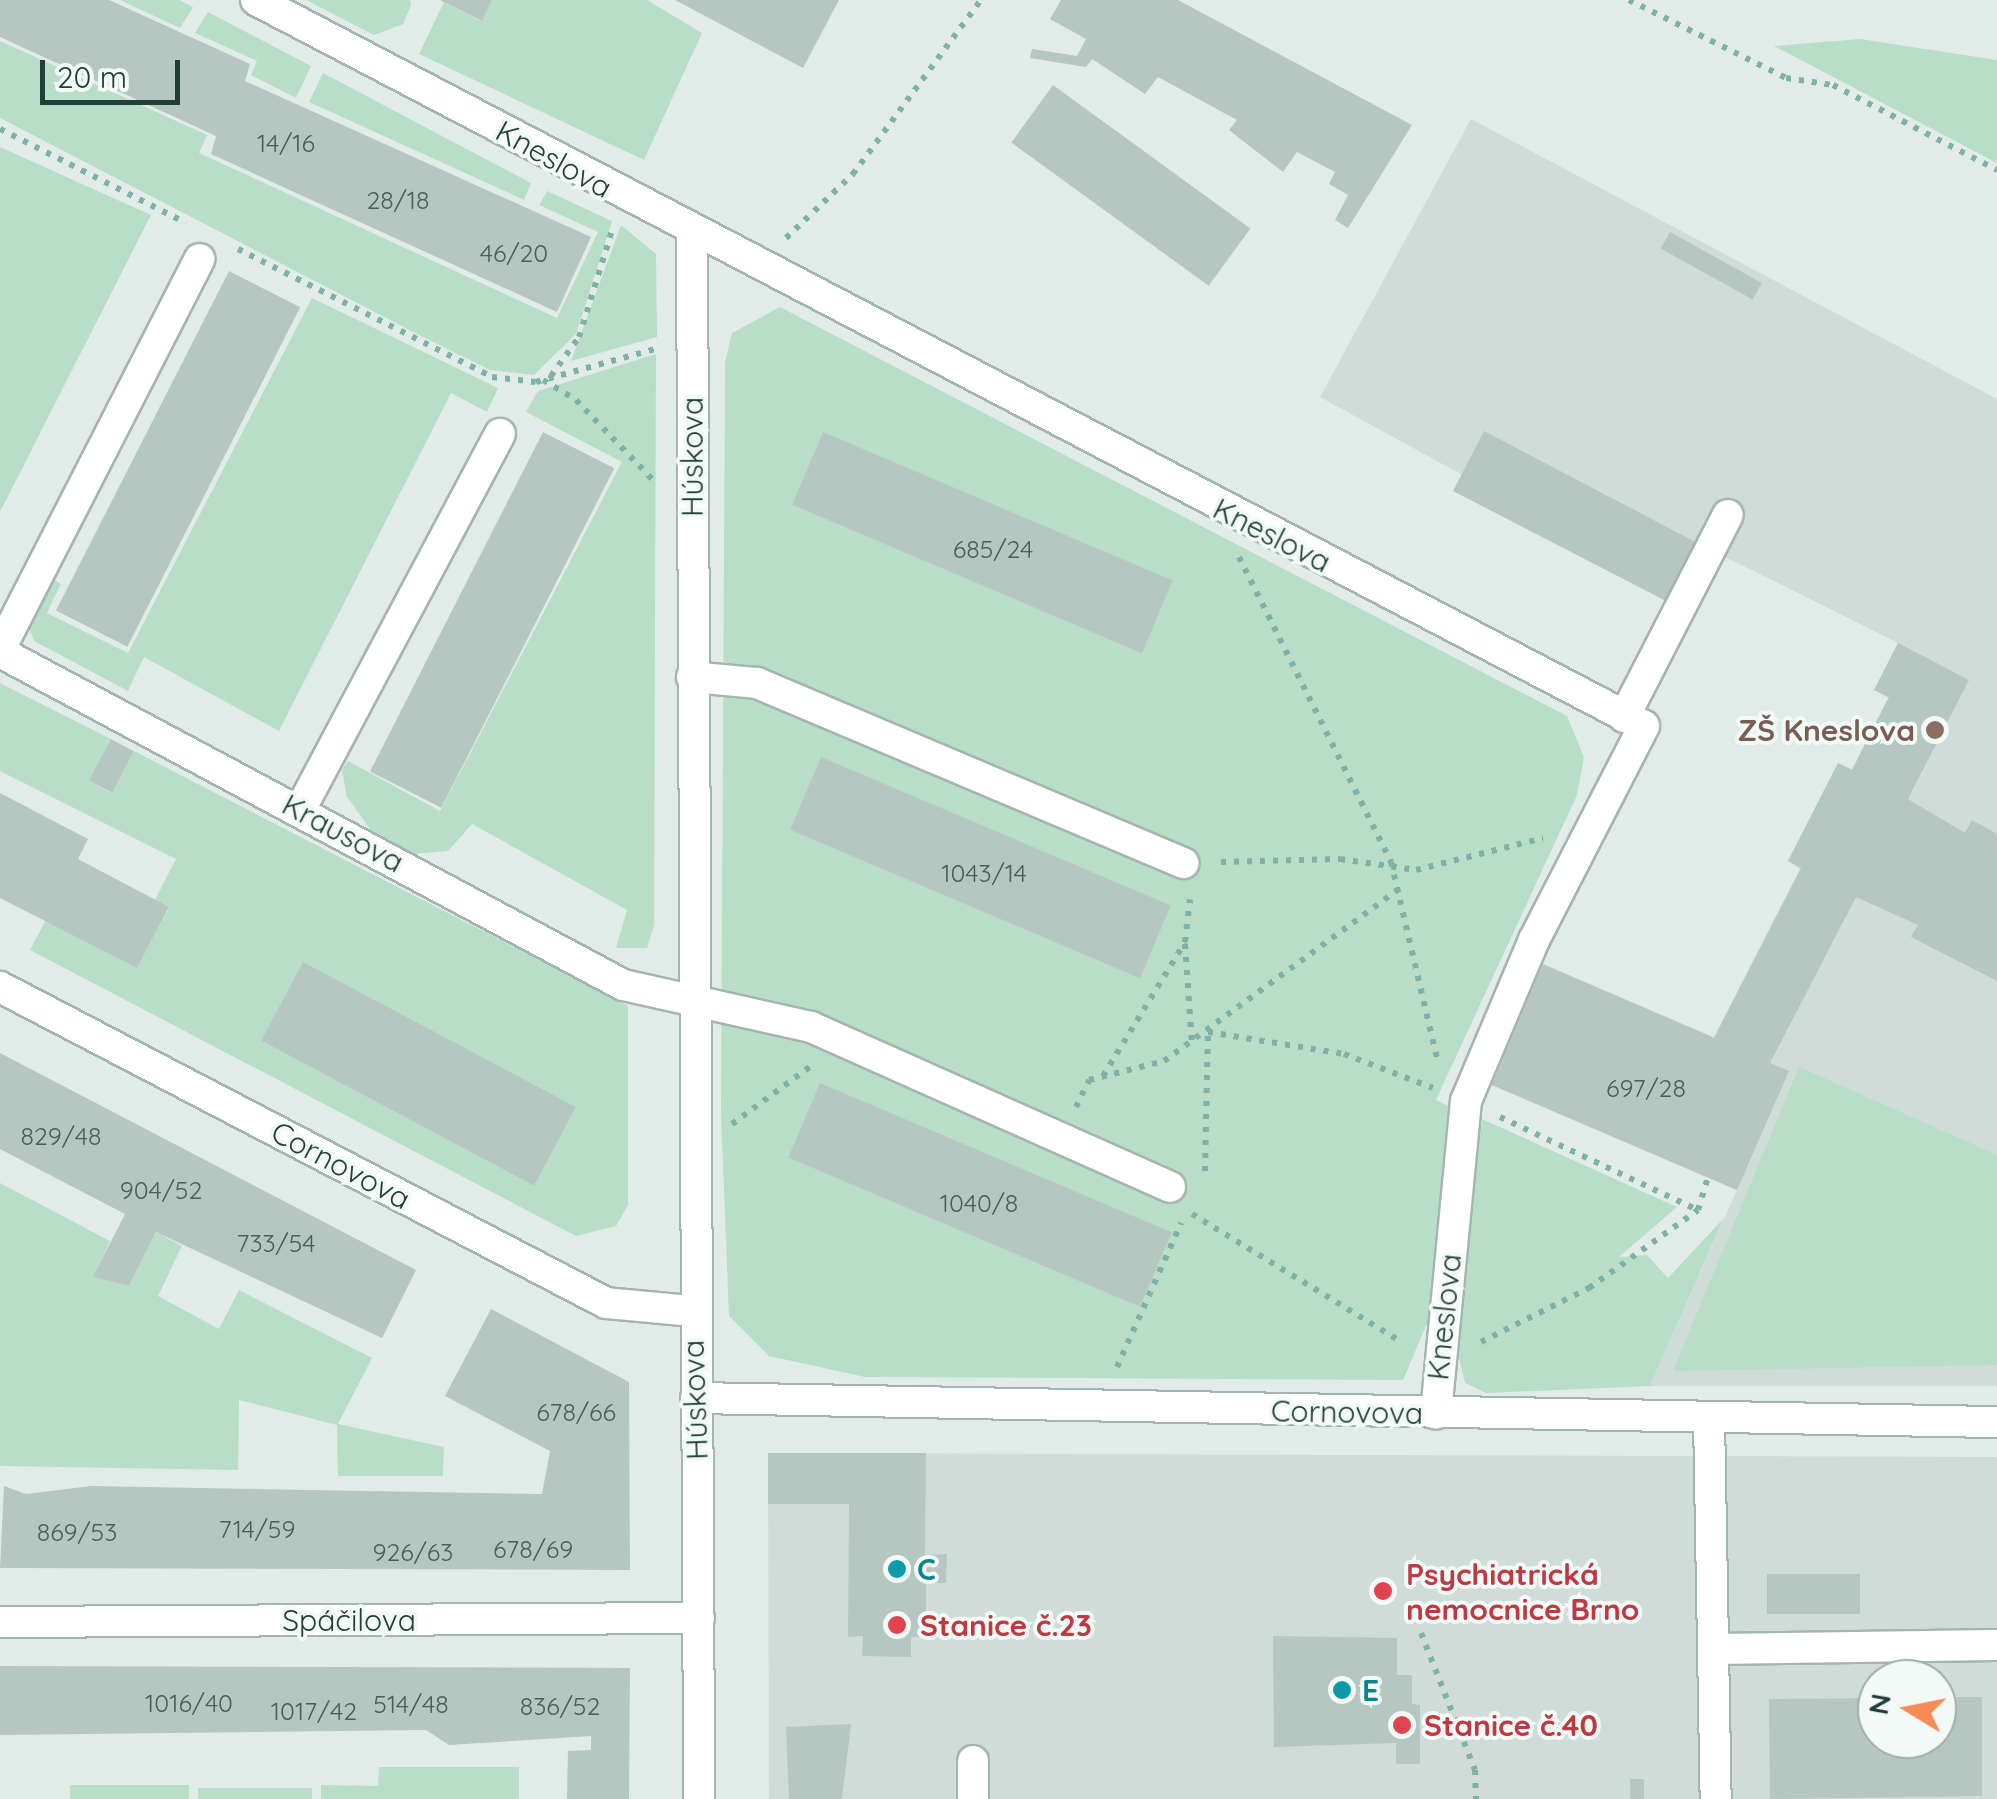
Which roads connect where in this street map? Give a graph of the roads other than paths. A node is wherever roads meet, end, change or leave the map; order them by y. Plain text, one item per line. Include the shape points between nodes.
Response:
1 (256, 0) edge
2 (692, 236) junction
3 (200, 260) dead end
4 (500, 434) dead end
5 (1728, 515) dead end
6 (0, 651) edge
7 (692, 678) junction
8 (1634, 722) junction
9 (300, 810) junction
10 (1184, 863) road end
11 (0, 987) edge
12 (691, 1001) junction
13 (1170, 1187) road end
14 (692, 1311) junction
15 (696, 1398) junction
16 (1436, 1414) junction
17 (1709, 1417) junction
18 (1997, 1422) edge
19 (699, 1618) junction
20 (0, 1622) edge
21 (1997, 1645) edge
22 (1713, 1649) junction
23 (973, 1761) dead end
24 (699, 1799) edge
25 (973, 1799) edge
26 (1716, 1799) edge

1 - 2 street, Kneslova
2 - 7 street, Húskova
2 - 8 street, Kneslova
3 - 6 street
4 - 9 street
5 - 8 street
6 - 9 street, Krausova
7 - 10 street via 758,683
7 - 12 street, Húskova
8 - 16 street, Kneslova via 1466,1101
9 - 12 street, Krausova via 624,986
11 - 14 street, Cornovova via 606,1302
12 - 13 street via 844,1042
12 - 14 street, Húskova
14 - 15 street, Húskova
15 - 16 street, Cornovova
15 - 19 street, Húskova
16 - 17 street, Cornovova
17 - 18 street, Cornovova
17 - 22 street
19 - 20 street, Spáčilova
19 - 24 street, Húskova
21 - 22 street
22 - 26 street
23 - 25 street

